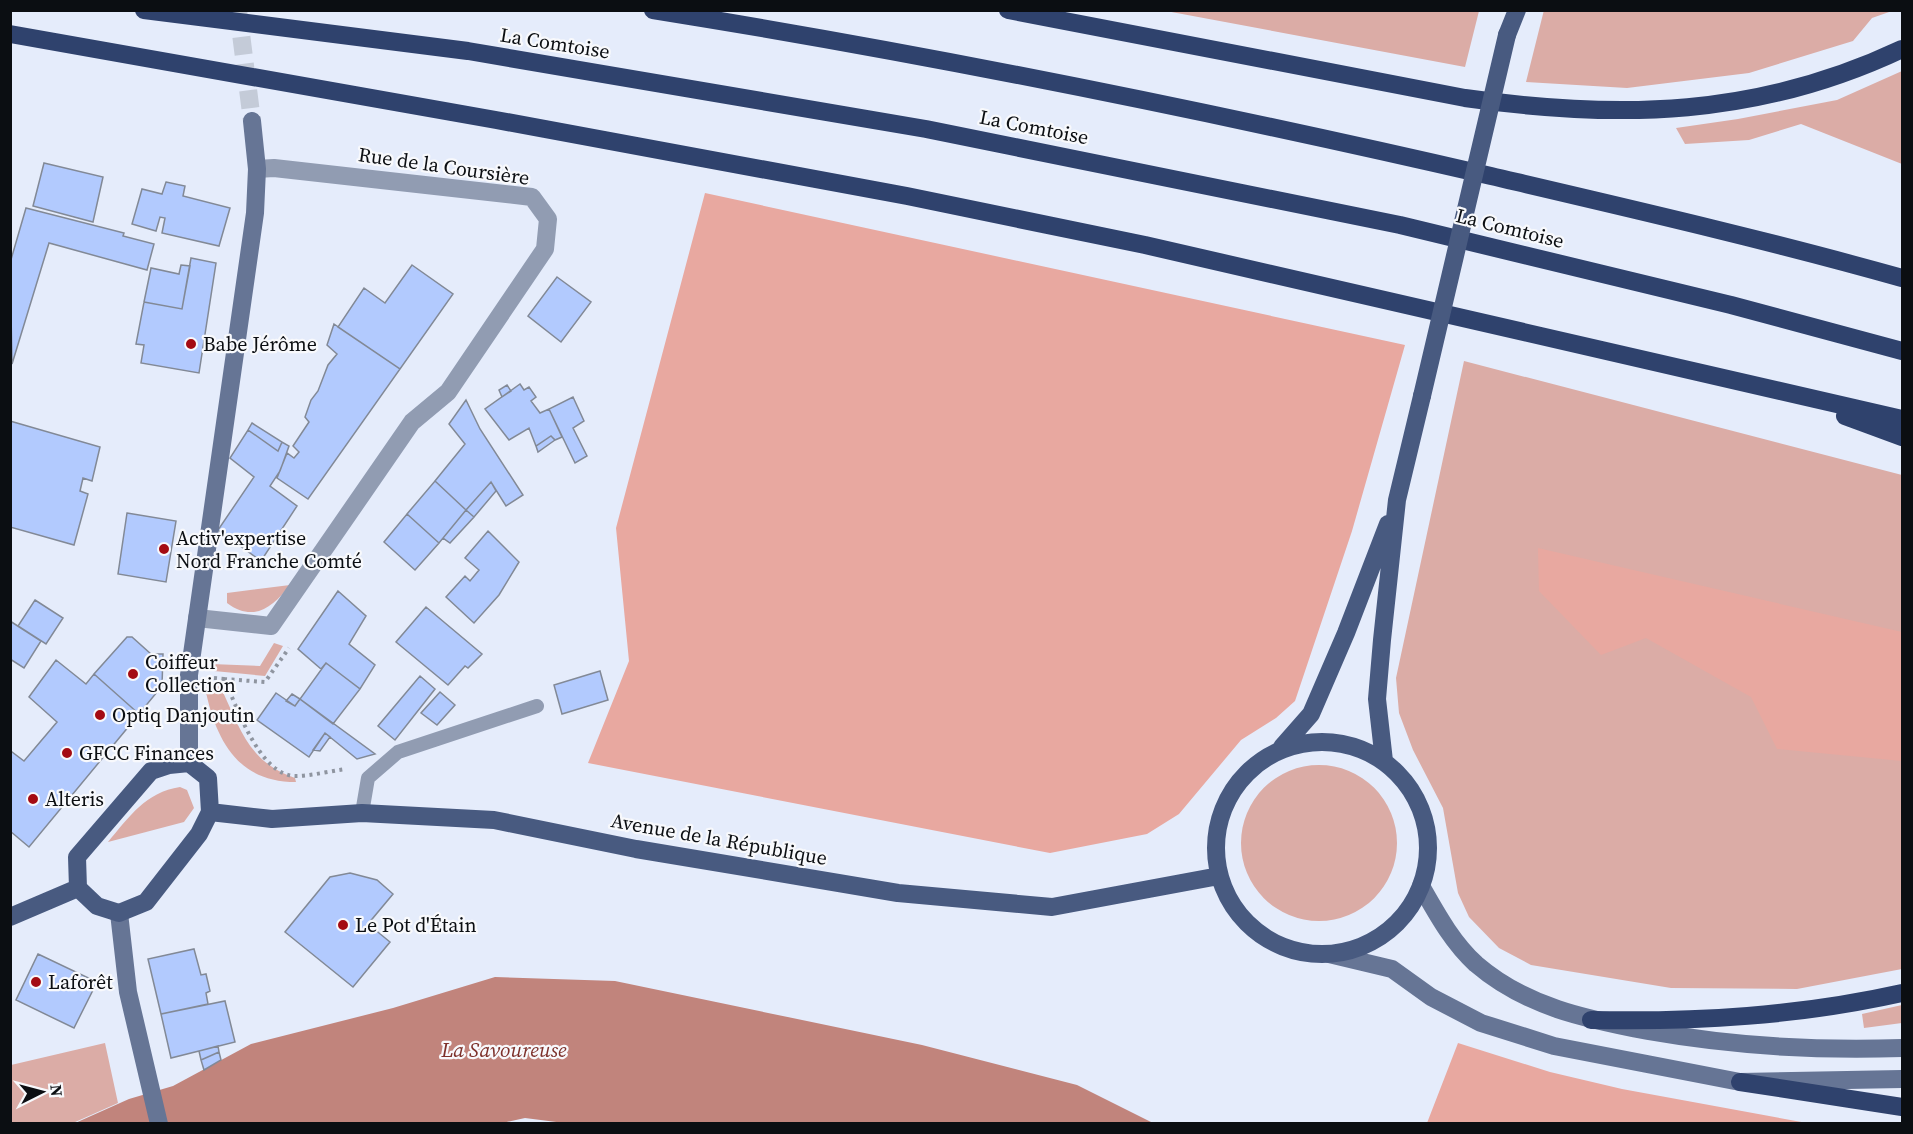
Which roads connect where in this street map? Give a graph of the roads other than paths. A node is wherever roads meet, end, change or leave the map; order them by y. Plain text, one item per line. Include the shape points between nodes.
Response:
1 (144, 10) edge
2 (653, 10) edge
3 (1008, 10) edge
4 (1509, 10) edge
5 (1517, 10) edge
6 (10, 34) edge
7 (1508, 35) junction
8 (1902, 49) edge
9 (252, 121) tunnel mouth
10 (257, 169) junction
11 (1902, 278) edge
12 (1902, 351) edge
13 (1758, 386) junction
14 (1902, 419) edge
15 (1902, 437) edge
16 (1397, 500) junction
17 (197, 618) junction
18 (537, 706) dead end
19 (1277, 751) junction
20 (1384, 761) junction
21 (189, 763) junction
22 (210, 812) junction
23 (362, 813) junction
24 (1219, 876) junction
25 (1421, 886) junction
26 (78, 888) junction
27 (119, 913) junction
28 (10, 917) edge
29 (1329, 954) junction
30 (1902, 993) edge
31 (1591, 1020) junction
32 (1902, 1048) edge
33 (1902, 1079) edge
34 (1740, 1082) junction
35 (1902, 1107) edge
36 (159, 1124) edge

1 - 12 highway, La Comtoise via 468,51 926,129 1400,225
2 - 11 highway via 936,58 1190,108 1574,196
3 - 8 highway via 1465,98 1593,111 1684,110 1763,98 1843,74
4 - 7 main road
5 - 7 main road
6 - 13 highway via 906,196 1145,245
7 - 16 main road, bridge
9 - 10 main road
10 - 17 main road via 255,213
10 - 17 street, Rue de la Coursière via 532,197 548,219 545,249 448,392 412,422 271,626
13 - 14 highway
13 - 15 highway
16 - 19 main road via 1311,714
16 - 20 main road via 1378,682
17 - 21 main road via 189,675
18 - 23 lane via 398,752 368,778
19 - 20 main road via 1295,744 1332,742 1359,748
19 - 24 main road via 1246,772 1225,803 1216,839
20 - 25 main road via 1415,796 1424,817 1428,852
21 - 22 main road via 208,778
21 - 26 main road via 151,771 77,857
22 - 23 main road, Avenue de la République via 272,819
22 - 27 main road via 199,834 146,902
23 - 24 main road, Avenue de la République via 494,820 636,849 898,892 1052,907
24 - 29 main road via 1238,913 1269,940 1309,953
25 - 29 main road via 1409,908 1388,930 1353,950
25 - 31 main road via 1456,943 1483,969 1544,1006
26 - 27 main road via 97,906
26 - 28 main road
27 - 36 main road via 128,992
29 - 34 main road via 1392,969 1453,1010 1516,1035
30 - 31 highway via 1730,1019
31 - 32 main road via 1753,1047
33 - 34 main road
34 - 35 highway

